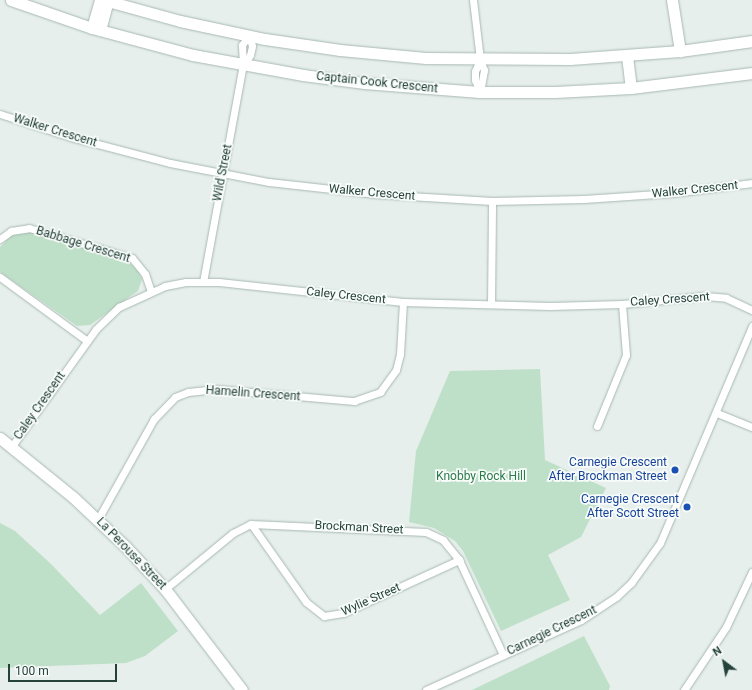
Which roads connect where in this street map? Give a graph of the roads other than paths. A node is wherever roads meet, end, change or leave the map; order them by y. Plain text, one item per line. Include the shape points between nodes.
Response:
1 (11, 0) edge
2 (104, 0) edge
3 (473, 0) edge
4 (672, 0) edge
5 (96, 29) junction
6 (249, 35) junction
7 (752, 41) edge
8 (680, 51) junction
9 (624, 57) junction
10 (480, 60) junction
11 (243, 65) junction
12 (752, 73) edge
13 (627, 88) junction
14 (480, 92) junction
15 (0, 114) edge
16 (223, 174) junction
17 (752, 183) edge
18 (492, 201) junction
19 (0, 239) edge
20 (0, 277) edge
21 (203, 282) junction
22 (151, 291) junction
23 (403, 302) junction
24 (491, 304) junction
25 (622, 304) junction
26 (752, 310) edge
27 (752, 326) edge
28 (86, 340) junction
29 (717, 413) junction
30 (597, 426) dead end
31 (752, 427) edge
32 (0, 438) edge
33 (12, 446) junction
34 (98, 519) junction
35 (251, 524) junction
36 (459, 560) junction
37 (752, 572) edge
38 (165, 588) junction
39 (503, 655) junction
40 (242, 690) edge
41 (426, 690) edge
42 (684, 690) edge

1 - 5 main road, Captain Cook Crescent
2 - 5 main road
2 - 6 main road via 180,21
3 - 10 street
4 - 8 main road
5 - 11 main road, Captain Cook Crescent via 193,55
6 - 10 main road via 291,44 361,52
6 - 11 street, Wild Street via 252,46 250,55
7 - 8 main road
8 - 9 main road
9 - 10 main road
9 - 13 main road
10 - 14 street via 475,71 475,80
11 - 14 main road, Captain Cook Crescent via 364,83
11 - 16 street, Wild Street
12 - 13 main road, Captain Cook Crescent
13 - 14 main road, Captain Cook Crescent
15 - 16 street, Walker Crescent via 119,150
16 - 18 street, Walker Crescent via 376,194
16 - 21 street, Wild Street
17 - 18 street, Walker Crescent via 635,196
18 - 24 street
19 - 22 street, Babbage Crescent via 11,231 29,228 132,258 145,274
20 - 28 street
21 - 22 street, Caley Crescent via 186,282
21 - 23 street, Caley Crescent
22 - 28 street, Caley Crescent via 120,307
23 - 24 street, Caley Crescent
23 - 34 street, Hamelin Crescent via 400,354 396,370 380,392 354,401 222,389 202,390 175,397 154,418
24 - 25 street, Caley Crescent
25 - 26 street, Caley Crescent via 705,296 726,298
25 - 30 street via 626,355
27 - 29 street, Carnegie Crescent
28 - 33 street, Caley Crescent
29 - 31 street
29 - 39 street, Carnegie Crescent via 660,542 630,583 616,597 581,620
32 - 33 main road, La Perouse Street
33 - 34 main road, La Perouse Street
34 - 38 main road, La Perouse Street
35 - 36 street, Brockman Street via 426,532 444,540
35 - 36 street, Wylie Street via 306,602 324,616 343,613
35 - 38 street, Brockman Street via 233,533
36 - 39 street, Brockman Street
37 - 42 street via 726,627
38 - 40 main road, La Perouse Street
39 - 41 street, Carnegie Crescent

